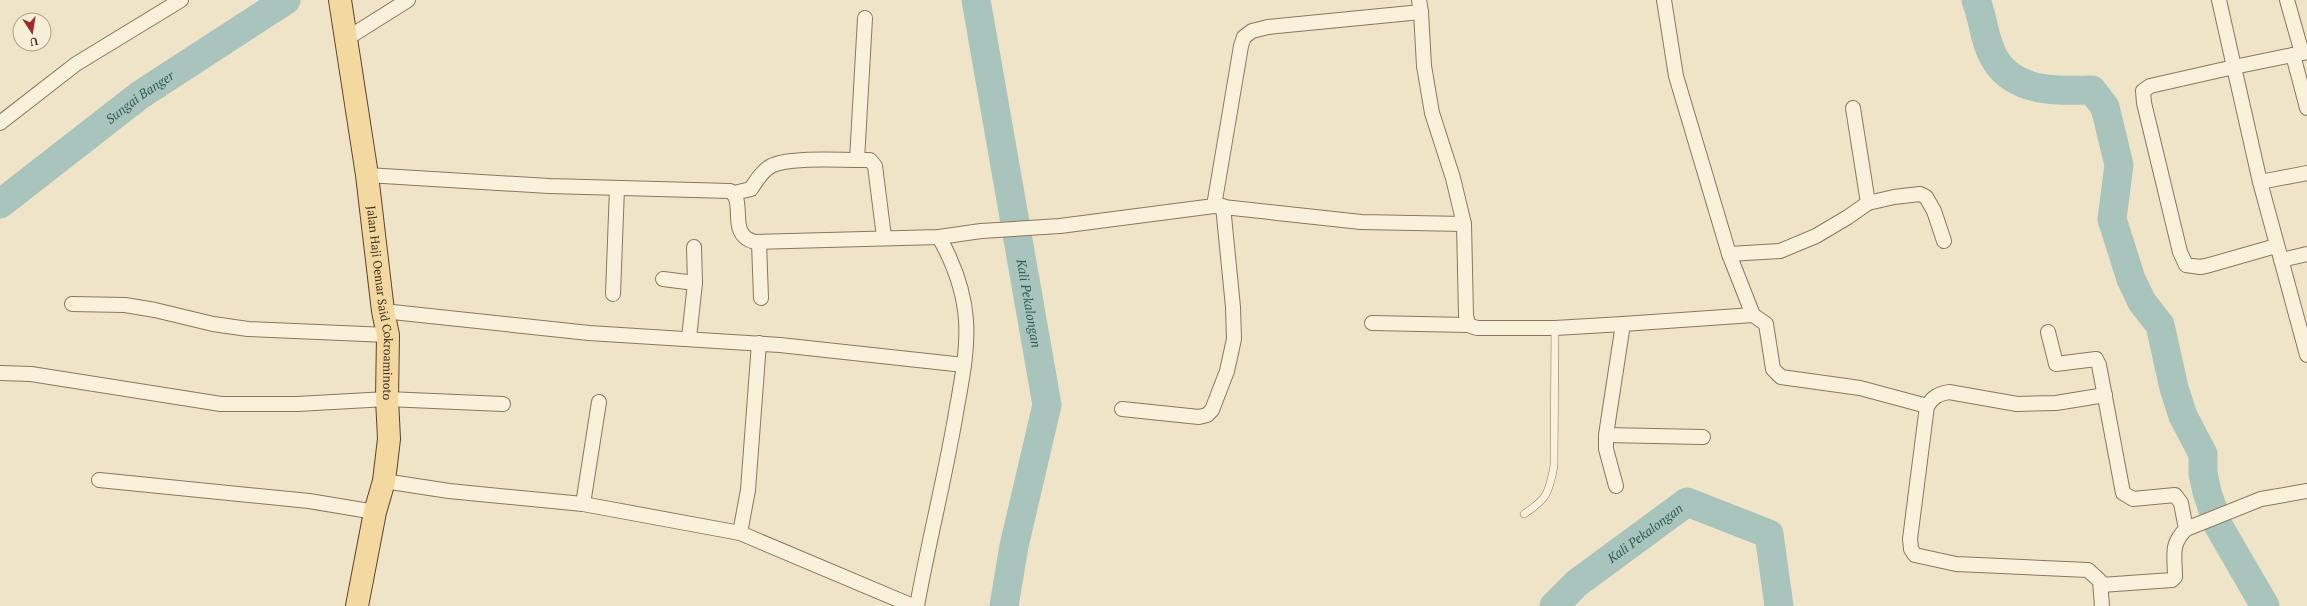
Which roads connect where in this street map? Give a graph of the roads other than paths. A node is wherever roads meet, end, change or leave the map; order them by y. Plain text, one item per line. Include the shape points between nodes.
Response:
1 (181, 0) edge
2 (408, 0) edge
3 (1664, 0) edge
4 (2219, 0) edge
5 (2287, 0) edge
6 (341, 3) edge
7 (1420, 6) edge
8 (865, 18) dead end
9 (346, 39) junction
10 (2301, 53) edge
11 (2234, 67) junction
12 (1852, 108) dead end
13 (2307, 108) edge
14 (0, 123) edge
15 (857, 160) junction
16 (2307, 173) edge
17 (367, 175) junction
18 (2260, 182) junction
19 (617, 188) junction
20 (734, 193) junction
21 (1868, 203) junction
22 (1219, 206) junction
23 (1464, 224) junction
24 (884, 237) junction
25 (939, 237) junction
26 (1944, 241) dead end
27 (759, 242) junction
28 (2276, 246) junction
29 (694, 247) dead end
30 (1729, 254) junction
31 (2307, 254) edge
32 (2281, 260) junction
33 (663, 279) dead end
34 (695, 283) junction
35 (613, 294) dead end
36 (760, 298) dead end
37 (72, 304) dead end
38 (383, 311) junction
39 (1753, 315) junction
40 (1372, 323) dead end
41 (1468, 324) junction
42 (1623, 324) junction
43 (1556, 328) junction
44 (2048, 332) dead end
45 (388, 335) junction
46 (689, 338) junction
47 (759, 343) junction
48 (2307, 355) edge
49 (964, 364) junction
50 (0, 373) edge
51 (2105, 395) junction
52 (387, 400) junction
53 (599, 402) dead end
54 (503, 404) dead end
55 (1927, 406) junction
56 (1122, 409) dead end
57 (1606, 435) junction
58 (1703, 437) dead end
59 (100, 480) dead end
60 (384, 481) junction
61 (1616, 486) dead end
62 (2307, 491) edge
63 (583, 504) junction
64 (375, 512) junction
65 (1524, 514) dead end
66 (2186, 529) junction
67 (740, 533) junction
68 (2101, 585) junction
69 (357, 606) edge
70 (913, 606) edge
71 (917, 606) edge
72 (2102, 606) edge

1 - 14 street via 76,64
2 - 9 street
3 - 30 street via 1676,76
4 - 11 street
5 - 10 street
6 - 9 main road, Jalan Haji Oemar Said Cokroaminoto
7 - 22 street via 1268,28 1252,31 1244,37 1227,120
7 - 23 street via 1424,66 1432,114 1453,178
8 - 15 street
9 - 17 main road, Jalan Haji Oemar Said Cokroaminoto
10 - 11 street
10 - 13 street
11 - 18 street
11 - 28 street via 2150,86 2143,91 2144,102 2180,252 2186,265 2206,266
12 - 21 street
15 - 20 street via 793,161 771,166 761,174 751,189
15 - 24 street via 870,160 875,166
16 - 18 street
17 - 19 street
17 - 38 main road, Jalan Haji Oemar Said Cokroaminoto
18 - 28 street
19 - 20 street via 725,190
19 - 35 street
20 - 27 street via 741,232 747,240
21 - 26 street via 1910,195 1920,194 1926,197 1934,211
21 - 30 street via 1802,243 1780,251
22 - 23 street via 1362,222
22 - 25 street via 1060,226 981,231
22 - 56 street via 1233,307 1234,340 1227,372 1212,410 1207,415 1199,417
23 - 41 street
24 - 25 street
24 - 27 street
25 - 49 street via 956,273 966,319
27 - 36 street
28 - 32 street
29 - 34 street
30 - 39 street
31 - 32 street
32 - 48 street
33 - 34 street
34 - 46 street
37 - 45 street via 125,305 248,329
38 - 45 main road, Jalan Haji Oemar Said Cokroaminoto
38 - 46 street via 590,333
39 - 42 street
39 - 55 street via 1766,324 1773,369 1781,376 1860,388
40 - 41 street
41 - 43 street via 1477,328
42 - 43 street
42 - 57 street
43 - 65 lane via 1554,466 1549,488 1542,502
44 - 51 street via 2056,364 2096,360
45 - 52 main road, Jalan Haji Oemar Said Cokroaminoto
46 - 47 street
47 - 49 street
47 - 67 street via 753,398 754,432
49 - 71 street via 952,442
50 - 52 street via 31,374 221,404
51 - 55 street via 2056,403 2017,404 1949,392 1940,393 1932,398
51 - 66 street via 2123,493 2133,499 2175,495 2181,503
52 - 54 street
52 - 60 main road, Jalan Haji Oemar Said Cokroaminoto via 389,439
53 - 63 street
55 - 68 street via 1910,539 1911,549 1915,555 1956,564 2088,570 2098,577
57 - 58 street
57 - 61 street via 1606,449
59 - 64 street via 309,501
60 - 63 street via 449,491
60 - 64 main road, Jalan Haji Oemar Said Cokroaminoto
62 - 66 street via 2261,500 2226,511
63 - 67 street
64 - 69 main road, Jalan Haji Oemar Said Cokroaminoto
66 - 68 street via 2174,546 2175,577 2172,580
67 - 70 street
68 - 72 street

